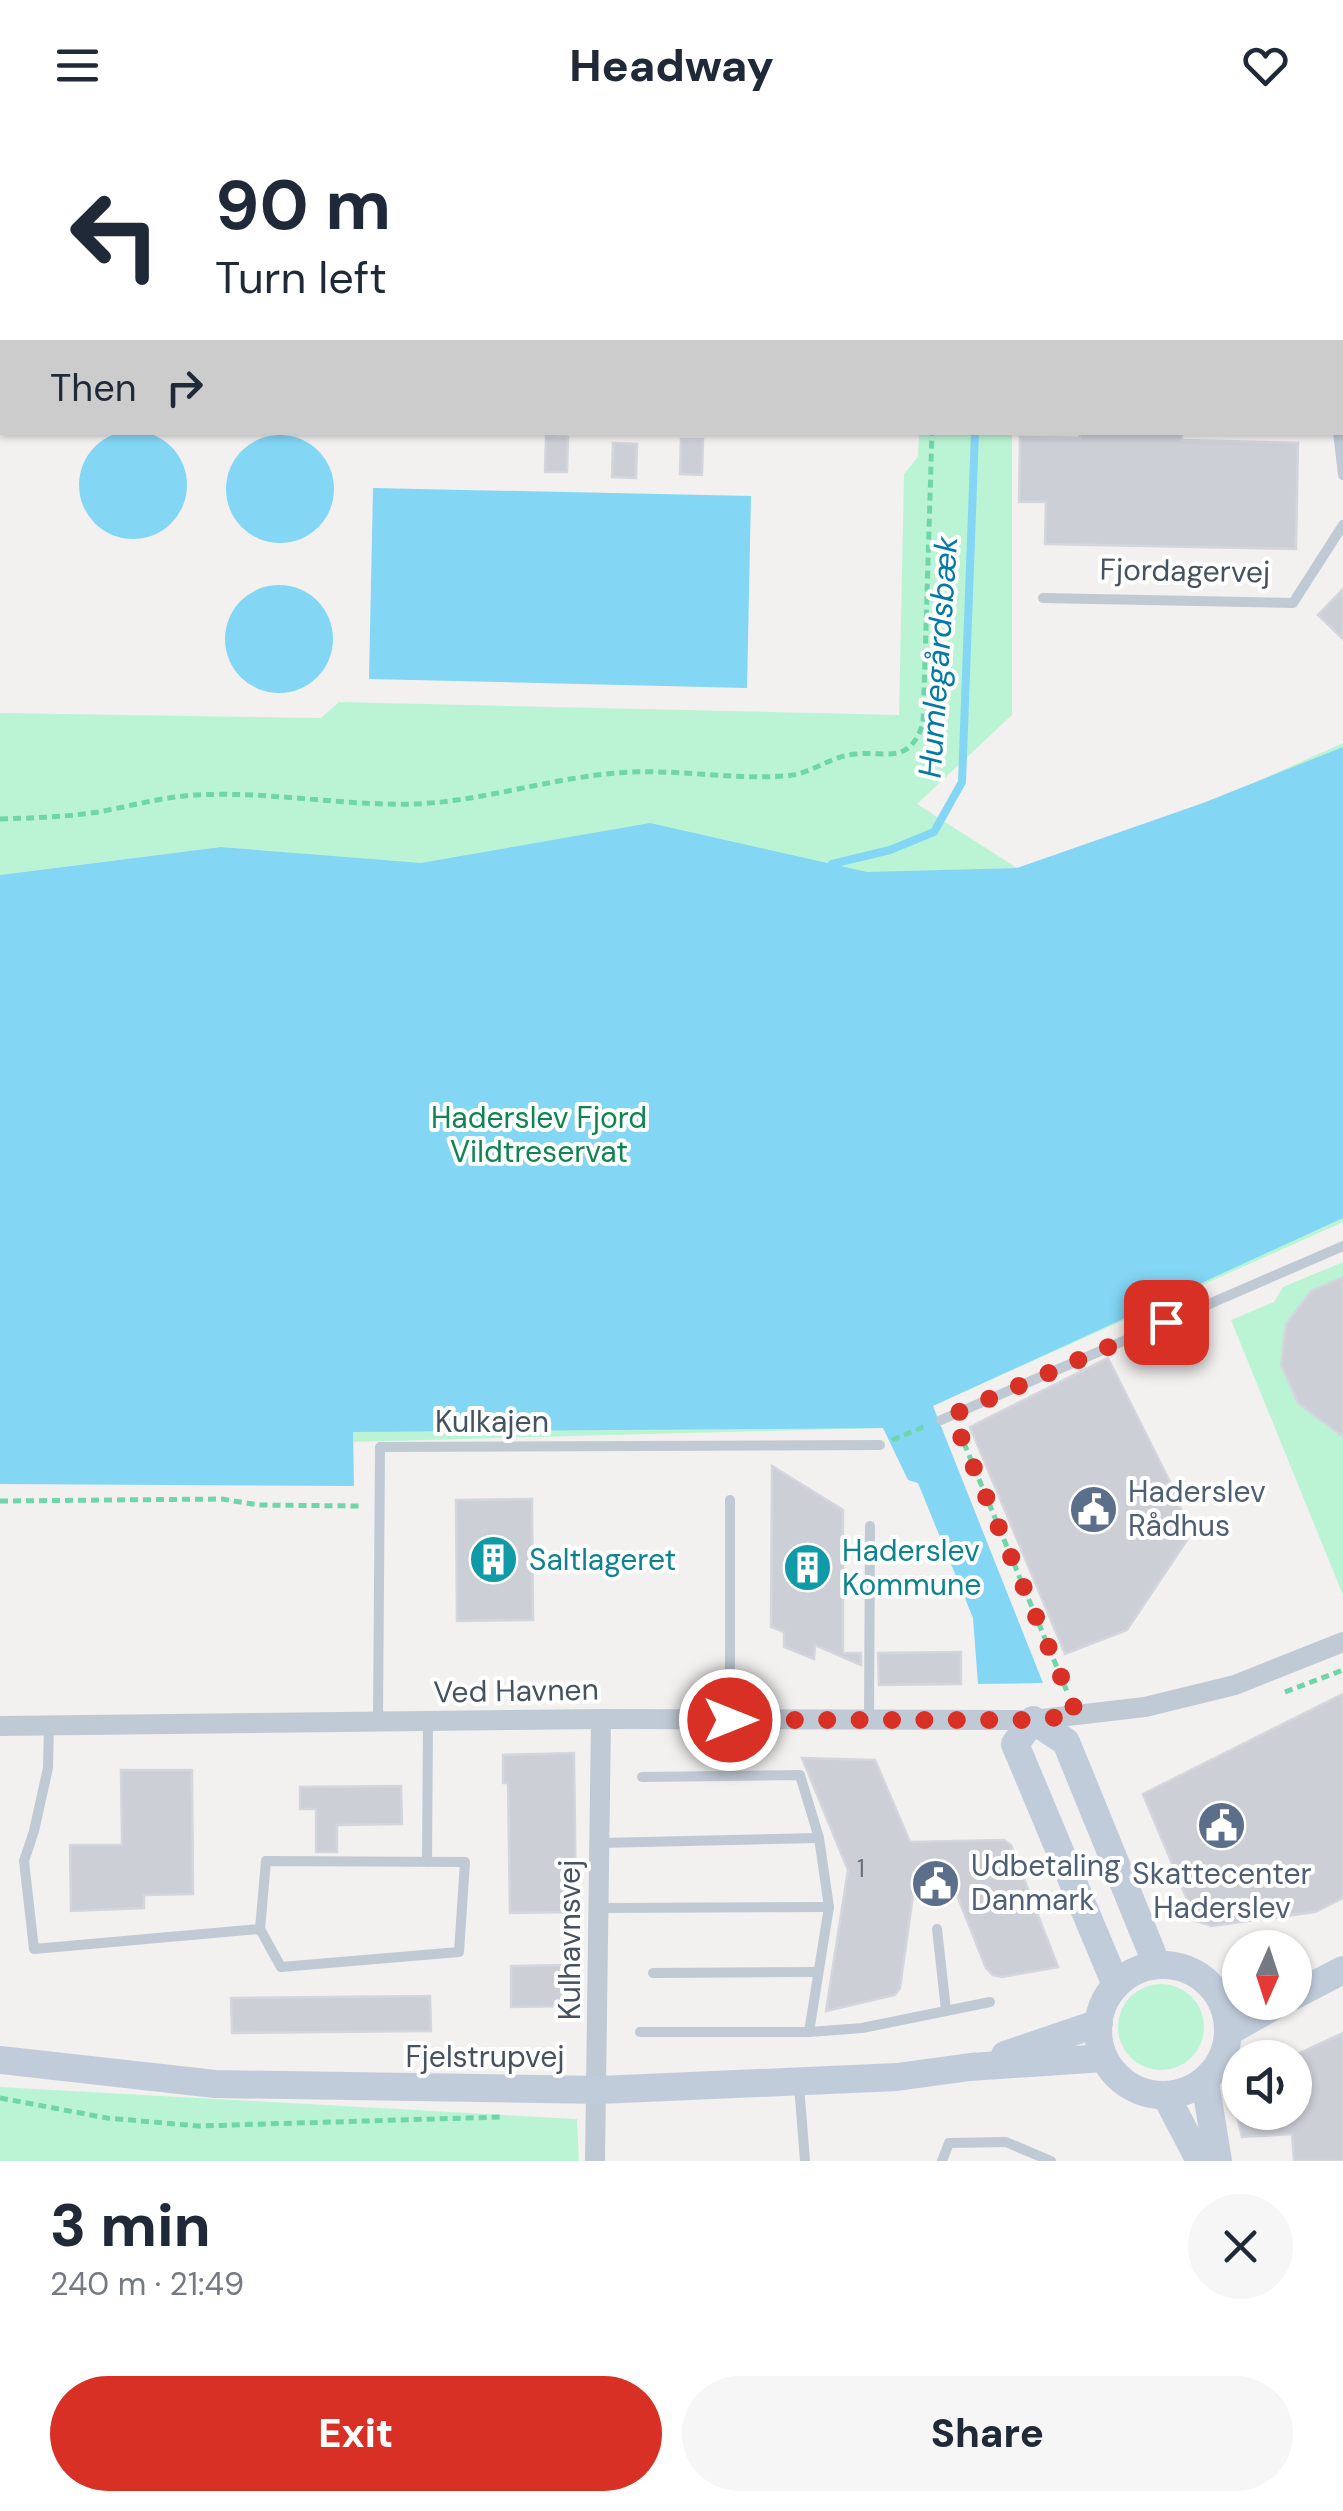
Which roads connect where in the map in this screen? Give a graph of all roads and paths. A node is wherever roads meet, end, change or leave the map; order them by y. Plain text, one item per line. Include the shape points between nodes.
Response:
1 (932, 435) edge
2 (1338, 435) edge
3 (1343, 475) edge
4 (1343, 525) edge
5 (1043, 598) dead end
6 (0, 819) edge
7 (1343, 1246) edge
8 (947, 1417) junction
9 (880, 1445) joint
10 (0, 1500) edge
11 (730, 1500) dead end
12 (380, 1506) junction
13 (870, 1526) dead end
14 (1343, 1642) edge
15 (1077, 1715) junction
16 (601, 1719) junction
17 (730, 1720) junction
18 (869, 1720) junction
19 (1033, 1720) junction
20 (428, 1722) junction
21 (378, 1723) junction
22 (49, 1725) junction
23 (0, 1726) edge
24 (642, 1777) dead end
25 (819, 1838) junction
26 (600, 1842) junction
27 (426, 1862) junction
28 (829, 1907) junction
29 (600, 1908) junction
30 (937, 1928) dead end
31 (260, 1929) junction
32 (1158, 1966) junction
33 (1341, 1971) edge
34 (818, 1972) junction
35 (653, 1973) dead end
36 (1312, 1976) edge
37 (1116, 1985) junction
38 (1312, 1986) edge
39 (1222, 1987) edge
40 (990, 2002) dead end
41 (946, 2010) junction
42 (1226, 2020) edge
43 (1250, 2020) edge
44 (1098, 2023) junction
45 (640, 2032) dead end
46 (809, 2032) junction
47 (1228, 2032) junction
48 (1104, 2058) junction
49 (0, 2060) edge
50 (970, 2067) junction
51 (1205, 2080) junction
52 (799, 2084) junction
53 (599, 2090) junction
54 (1166, 2096) junction
55 (0, 2098) edge
56 (503, 2117) dead end
57 (596, 2161) edge
58 (804, 2161) edge
59 (942, 2161) edge
60 (1052, 2161) edge
61 (1200, 2161) edge
62 (1218, 2161) edge

1 - 6 path via 923,724 907,750 846,756 784,776 619,772 417,804 197,795
2 - 3 lane
4 - 5 lane, Fjordagervej via 1292,603
7 - 8 lane
8 - 9 path
8 - 15 path
9 - 12 lane, Kulkajen via 380,1447
10 - 12 path
11 - 17 lane
12 - 21 lane, Kulkajen
13 - 18 lane
14 - 15 street, Ved Havnen via 1234,1685
15 - 19 street, Ved Havnen
16 - 17 street, Ved Havnen
16 - 20 street, Ved Havnen
16 - 26 street, Kulhavnsvej
17 - 18 street, Ved Havnen
18 - 19 street, Ved Havnen
19 - 32 street via 1066,1742
19 - 37 street via 1015,1744
20 - 21 street, Ved Havnen
20 - 27 lane
21 - 22 street, Ved Havnen
22 - 23 street, Ved Havnen
22 - 31 lane via 48,1768 24,1861 34,1949
24 - 25 lane via 800,1775
25 - 26 lane
25 - 28 lane
26 - 29 street, Kulhavnsvej
27 - 31 lane via 266,1861
27 - 31 lane via 464,1862 459,1952 281,1967
28 - 29 lane
28 - 34 lane
29 - 53 street, Kulhavnsvej
30 - 41 lane
32 - 37 street
32 - 39 street via 1191,1971
33 - 36 street
33 - 38 street
34 - 35 lane
34 - 46 lane
37 - 44 street
40 - 41 lane
41 - 46 lane
42 - 47 street
43 - 47 street
44 - 48 street
44 - 50 street, Fjelstrupvej
45 - 46 lane
47 - 51 street via 1224,2055
48 - 50 street, Fjelstrupvej
48 - 54 street via 1126,2084
49 - 53 street, Fjelstrupvej via 215,2084
50 - 52 street, Fjelstrupvej
51 - 54 street
51 - 62 street
52 - 53 street, Fjelstrupvej
52 - 58 lane
53 - 57 street, Kulhavnsvej
54 - 61 street
55 - 56 path via 198,2126
59 - 60 lane via 949,2143 1006,2142

